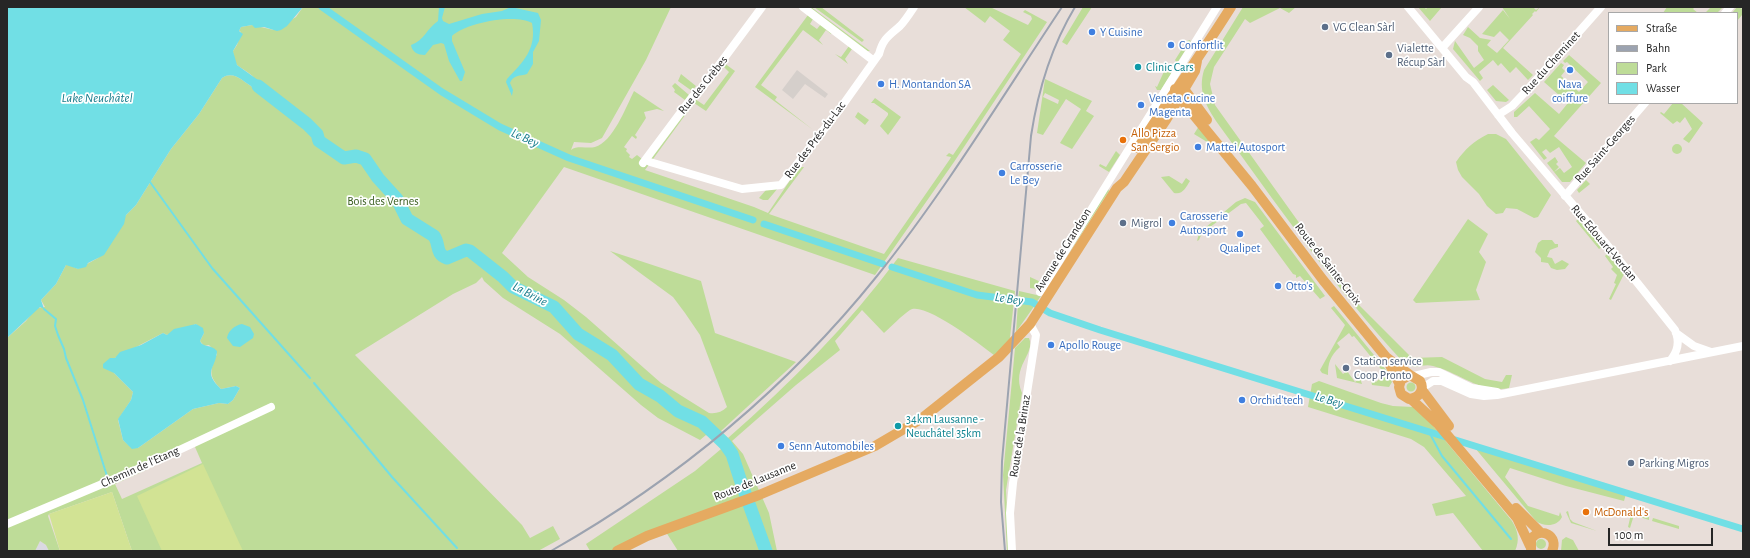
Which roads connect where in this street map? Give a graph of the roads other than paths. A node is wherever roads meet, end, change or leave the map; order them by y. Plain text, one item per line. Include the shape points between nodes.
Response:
1 (762, 7) edge
2 (803, 7) edge
3 (914, 7) edge
4 (1217, 7) edge
5 (1231, 7) edge
6 (1408, 7) edge
7 (1479, 7) edge
8 (1601, 7) edge
9 (1442, 48) junction
10 (874, 61) junction
11 (1180, 92) junction
12 (1644, 104) edge
13 (1194, 113) junction
14 (1498, 115) junction
15 (1166, 120) junction
16 (646, 162) joint
17 (1252, 186) junction
18 (1117, 188) junction
19 (1565, 196) junction
20 (1044, 295) junction
21 (1033, 320) junction
22 (1676, 333) junction
23 (1743, 346) edge
24 (1711, 352) junction
25 (1386, 357) junction
26 (1670, 361) junction
27 (1412, 376) junction
28 (1399, 383) junction
29 (1422, 389) junction
30 (1512, 392) junction
31 (1411, 399) junction
32 (271, 407) dead end
33 (7, 524) edge
34 (1540, 532) junction
35 (1529, 549) edge
36 (1553, 550) edge
37 (616, 551) edge
38 (1012, 551) edge

1 - 16 street, Rue des Grèbes via 699,92 692,96
2 - 10 street
3 - 10 street, Rue des Prés-du-Lac via 900,26 893,29
4 - 20 street
5 - 11 main road, Avenue de Grandson
6 - 9 street, Rue Edouard-Verdan
7 - 9 street
8 - 14 street, Rue du Cheminet via 1512,106
9 - 14 street, Rue Edouard-Verdan
10 - 16 street, Rue des Prés-du-Lac via 781,185 753,189 735,188
11 - 13 main road, Route de Sainte-Croix
11 - 15 main road, Avenue de Grandson
11 - 17 main road, Route de Sainte-Croix via 1245,171
11 - 18 main road, Avenue de Grandson via 1119,179
12 - 19 street, Rue Saint-Georges
13 - 15 main road via 1179,112
13 - 17 main road, Route de Sainte-Croix
14 - 19 street, Rue Edouard-Verdan
15 - 18 main road, Avenue de Grandson via 1124,182
17 - 25 main road, Route de Sainte-Croix via 1323,280
18 - 20 main road, Avenue de Grandson
19 - 22 street, Rue Edouard-Verdan
20 - 21 main road, Avenue de Grandson
21 - 37 main road, Route de Lausanne via 998,358 904,431 875,446 759,495 664,529
21 - 38 street, Route de la Brinaz via 1036,335 1010,513
22 - 24 street, Rue Edouard-Verdan via 1694,346
22 - 26 street via 1677,349
23 - 24 street
24 - 26 street
25 - 27 main road, Route de Sainte-Croix
25 - 28 main road, Route de Sainte-Croix
26 - 30 street
27 - 28 main road via 1404,378
27 - 29 main road via 1420,380
27 - 30 street via 1434,372 1472,388
28 - 31 main road via 1401,394
29 - 30 street via 1438,380 1471,394 1484,396
29 - 31 main road via 1417,397
29 - 34 main road via 1471,453
31 - 35 main road via 1438,424 1517,518
32 - 33 street, Chemin de l'Etang via 151,463
34 - 35 main road via 1531,539
34 - 36 main road via 1550,535 1554,543

